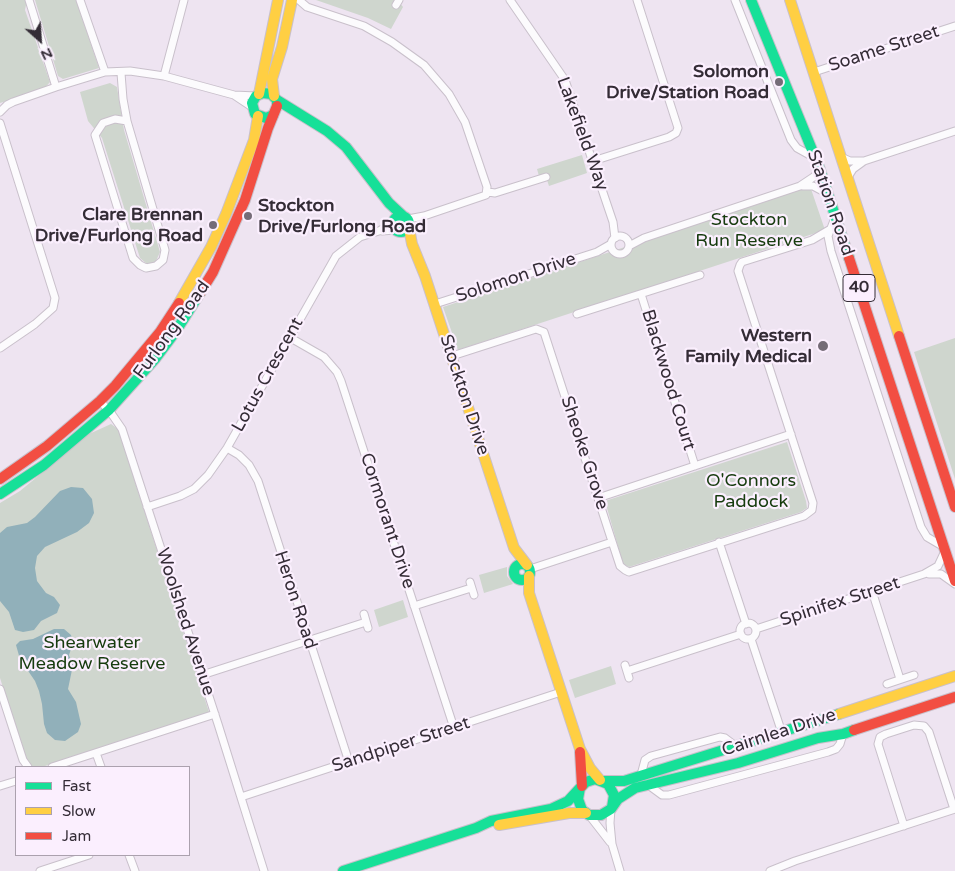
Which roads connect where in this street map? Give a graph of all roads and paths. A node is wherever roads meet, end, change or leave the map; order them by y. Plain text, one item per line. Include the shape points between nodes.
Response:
1 (29, 0) edge
2 (80, 0) edge
3 (184, 0) edge
4 (278, 0) edge
5 (292, 0) edge
6 (299, 0) edge
7 (510, 0) edge
8 (637, 0) edge
9 (735, 0) edge
10 (750, 0) edge
11 (790, 0) edge
12 (307, 7) junction
13 (288, 15) junction
14 (955, 26) edge
15 (105, 72) junction
16 (814, 72) junction
17 (121, 73) junction
18 (164, 76) junction
19 (56, 87) junction
20 (234, 95) junction
21 (257, 95) junction
22 (276, 98) junction
23 (0, 112) edge
24 (255, 112) junction
25 (274, 114) junction
26 (300, 115) junction
27 (127, 121) junction
28 (0, 123) edge
29 (955, 131) edge
30 (841, 157) junction
31 (593, 161) junction
32 (864, 161) junction
33 (817, 162) junction
34 (546, 177) dead end
35 (848, 177) junction
36 (800, 186) junction
37 (488, 192) junction
38 (828, 194) junction
39 (836, 216) junction
40 (401, 224) junction
41 (829, 230) junction
42 (623, 240) junction
43 (812, 240) junction
44 (830, 246) junction
45 (612, 248) junction
46 (700, 275) dead end
47 (640, 294) junction
48 (435, 304) junction
49 (577, 314) dead end
50 (289, 337) junction
51 (0, 348) edge
52 (452, 356) junction
53 (100, 401) junction
54 (108, 410) junction
55 (791, 434) junction
56 (227, 448) junction
57 (695, 466) junction
58 (0, 479) edge
59 (0, 494) edge
60 (598, 498) junction
61 (147, 507) junction
62 (955, 507) edge
63 (612, 542) junction
64 (719, 542) junction
65 (514, 548) junction
66 (945, 549) junction
67 (514, 568) junction
68 (528, 570) junction
69 (924, 574) junction
70 (518, 579) junction
71 (955, 583) edge
72 (472, 588) dead end
73 (872, 592) junction
74 (529, 593) junction
75 (414, 606) junction
76 (366, 621) dead end
77 (746, 624) junction
78 (756, 629) junction
79 (741, 634) junction
80 (750, 639) junction
81 (308, 640) junction
82 (627, 672) dead end
83 (202, 675) junction
84 (914, 675) dead end
85 (955, 676) edge
86 (900, 679) junction
87 (887, 684) dead end
88 (0, 689) edge
89 (561, 692) junction
90 (955, 697) edge
91 (215, 714) junction
92 (454, 728) junction
93 (782, 733) junction
94 (843, 734) junction
95 (737, 747) junction
96 (580, 749) junction
97 (785, 749) junction
98 (96, 753) junction
99 (349, 762) junction
100 (27, 766) edge
101 (55, 766) edge
102 (101, 766) edge
103 (641, 775) junction
104 (601, 780) junction
105 (15, 781) edge
106 (647, 784) junction
107 (0, 786) edge
108 (581, 787) junction
109 (241, 797) junction
110 (611, 808) junction
111 (954, 809) edge
112 (588, 814) junction
113 (904, 826) junction
114 (476, 828) junction
115 (612, 844) junction
116 (258, 849) junction
117 (86, 856) edge
118 (129, 856) edge
119 (370, 863) junction
120 (40, 871) edge
121 (135, 871) edge
122 (264, 871) edge
123 (269, 871) edge
124 (343, 871) edge
125 (358, 871) edge
126 (620, 871) edge
127 (770, 871) edge

1 - 19 street
2 - 15 street
3 - 18 street
4 - 21 main road
5 - 13 main road
6 - 12 street
7 - 31 street, Lakefield Way via 565,80
8 - 31 street via 678,128 669,137
9 - 33 street via 791,140
10 - 33 main road, Station Road / 40
11 - 16 main road, Station Road / 40
12 - 13 street via 294,9
12 - 37 street via 381,35 433,74 465,122
13 - 22 main road via 272,79
14 - 16 street, Soame Street
15 - 17 street
15 - 19 street
16 - 30 main road, Station Road / 40
17 - 18 street
17 - 27 street
18 - 20 street
19 - 23 street via 7,105
20 - 21 street
20 - 24 street
21 - 22 main road via 267,93
21 - 24 main road
22 - 25 main road via 278,105
22 - 26 main road
24 - 25 main road via 266,118
24 - 53 main road, Furlong Road via 254,140 226,214 194,279 160,332
25 - 26 main road
25 - 54 main road, Furlong Road via 245,200 213,272 190,311 154,359
26 - 40 main road via 327,131 346,148 389,203
27 - 27 street via 165,250 163,260 146,268 133,258 95,135 103,123 115,119
28 - 51 street via 55,298 53,308
29 - 32 street
30 - 32 street
30 - 35 main road, Station Road / 40
31 - 42 street, Lakefield Way via 613,222
32 - 35 street
33 - 36 street via 815,176
33 - 38 main road, Station Road / 40
34 - 37 street, Lotus Crescent via 495,193
35 - 62 main road, Station Road / 40
36 - 38 street via 812,186
36 - 42 street via 644,238
37 - 40 street, Lotus Crescent via 483,197
38 - 39 main road, Station Road / 40
39 - 41 street
39 - 66 main road, Station Road / 40
40 - 48 main road, Stockton Drive
40 - 50 street, Lotus Crescent via 360,237 336,256
41 - 43 street
41 - 44 street
42 - 45 street
42 - 45 street, Solomon Drive via 627,251 623,254
43 - 44 street via 825,241
43 - 55 street via 742,262 738,271
44 - 66 street via 921,527 927,537
45 - 48 street, Solomon Drive
46 - 47 street, Blackwood Court
47 - 49 street, Blackwood Court
47 - 57 street, Blackwood Court
48 - 52 main road, Stockton Drive
50 - 56 street, Lotus Crescent
50 - 75 street, Cormorant Drive via 324,357 341,380
52 - 60 street, Sheoke Grove via 536,329 544,332
52 - 65 main road, Stockton Drive
53 - 54 street, Woolshed Avenue
53 - 58 main road, Furlong Road via 47,446
54 - 59 main road, Furlong Road via 44,465
54 - 61 street, Woolshed Avenue via 122,429
55 - 57 street
55 - 64 street via 813,503 812,510 804,516
56 - 61 street, Lotus Crescent via 194,489
56 - 81 street, Heron Road via 249,465 258,481
57 - 60 street
60 - 63 street, Sheoke Grove
61 - 83 street, Woolshed Avenue
63 - 64 street, Sheoke Grove via 620,566 629,572
63 - 68 street
64 - 77 street
65 - 67 main road, Stockton Drive
65 - 68 main road, Stockton Drive
66 - 69 street, Spinifex Street via 938,566
66 - 71 main road, Station Road / 40
67 - 68 main road via 518,564
67 - 70 main road
68 - 70 main road via 524,580
68 - 74 main road
69 - 71 street, Spinifex Street via 941,574
69 - 73 street, Spinifex Street
70 - 74 main road
72 - 75 street
73 - 78 street, Spinifex Street
73 - 86 street
74 - 89 main road
75 - 92 street, Cormorant Drive
76 - 81 street
77 - 78 street
77 - 79 street
78 - 80 street via 756,634
79 - 80 street
79 - 82 street
80 - 93 street
81 - 83 street
81 - 99 street, Heron Road
83 - 91 street, Woolshed Avenue
84 - 86 street
85 - 93 main road, Cairnlea Drive
86 - 87 street
88 - 100 street
89 - 92 street, Sandpiper Street
89 - 96 main road
90 - 94 main road, Cairnlea Drive
91 - 98 street
91 - 109 street, Woolshed Avenue
92 - 99 street, Sandpiper Street
93 - 95 main road, Cairnlea Drive
93 - 97 main road
94 - 97 main road, Cairnlea Drive
94 - 106 street via 840,744 828,752 670,795 662,794
95 - 103 main road, Cairnlea Drive
95 - 103 street via 720,737 651,756 645,760
96 - 104 main road
96 - 108 main road
97 - 106 main road, Cairnlea Drive via 738,764
98 - 101 street
98 - 102 street
99 - 109 street, Sandpiper Street
103 - 104 main road, Cairnlea Drive via 620,782
104 - 108 main road via 590,780
104 - 110 main road via 612,789
105 - 107 street
106 - 110 main road, Cairnlea Drive via 625,794
108 - 112 main road via 579,805
108 - 114 main road via 568,800 550,809 491,821
109 - 116 street, Woolshed Avenue
110 - 112 main road via 601,815
110 - 115 street
111 - 113 street
111 - 113 street via 929,732 924,726 914,725 886,734 880,737 878,744
112 - 114 main road via 569,813
112 - 115 street
113 - 127 street
114 - 119 main road
115 - 126 street
116 - 122 street, Woolshed Avenue
116 - 123 street, Woolshed Avenue
117 - 120 street
118 - 121 street
119 - 124 main road
119 - 125 main road

